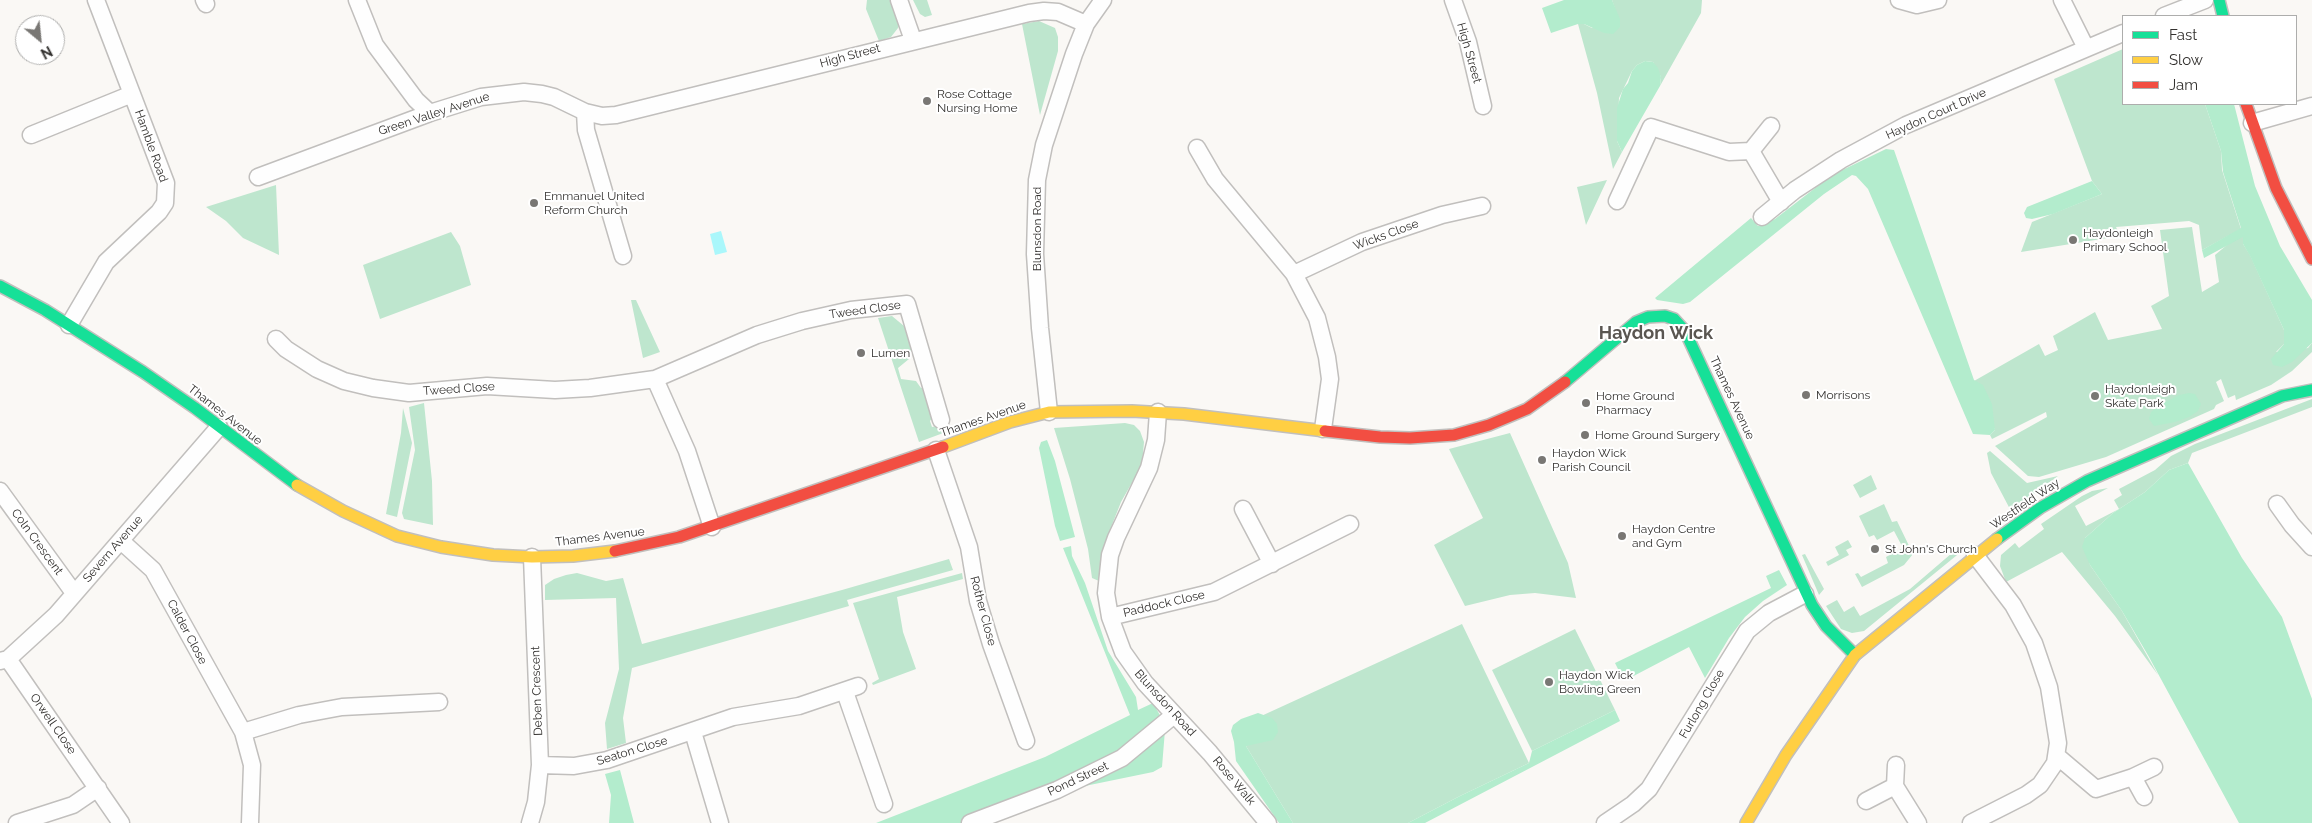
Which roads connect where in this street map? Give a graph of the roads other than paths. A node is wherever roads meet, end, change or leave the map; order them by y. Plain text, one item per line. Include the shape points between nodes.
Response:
1 (96, 0) edge
2 (358, 0) edge
3 (899, 0) edge
4 (1103, 0) edge
5 (1453, 0) edge
6 (1899, 0) edge
7 (1938, 0) edge
8 (2062, 0) edge
9 (2205, 0) edge
10 (2219, 0) edge
11 (2167, 15) edge
12 (2223, 15) edge
13 (1086, 24) junction
14 (2122, 33) edge
15 (913, 40) junction
16 (2086, 48) junction
17 (132, 94) junction
18 (2246, 105) edge
19 (1482, 106) dead end
20 (2312, 106) edge
21 (585, 112) junction
22 (430, 113) junction
23 (2252, 123) junction
24 (1771, 126) dead end
25 (31, 135) dead end
26 (1198, 148) dead end
27 (1751, 151) junction
28 (258, 177) dead end
29 (1617, 200) dead end
30 (1781, 202) junction
31 (1482, 206) dead end
32 (1762, 218) dead end
33 (623, 256) dead end
34 (2312, 259) edge
35 (1294, 274) junction
36 (0, 286) edge
37 (69, 326) junction
38 (276, 339) dead end
39 (2304, 378) dead end
40 (654, 379) junction
41 (2312, 390) edge
42 (2282, 396) junction
43 (1049, 412) junction
44 (1158, 412) junction
45 (941, 420) dead end
46 (219, 427) junction
47 (1323, 429) junction
48 (936, 450) junction
49 (0, 491) edge
50 (2276, 505) dead end
51 (1243, 510) dead end
52 (1350, 524) dead end
53 (712, 527) junction
54 (121, 541) junction
55 (2312, 547) edge
56 (1975, 554) junction
57 (532, 557) junction
58 (1272, 564) junction
59 (74, 593) junction
60 (1805, 594) junction
61 (1110, 617) junction
62 (1855, 655) junction
63 (4, 660) edge
64 (439, 702) dead end
65 (1174, 715) junction
66 (243, 732) junction
67 (693, 732) junction
68 (1198, 740) joint
69 (1026, 741) dead end
70 (2056, 756) junction
71 (540, 765) junction
72 (1896, 766) dead end
73 (2154, 767) dead end
74 (2133, 777) junction
75 (1895, 786) junction
76 (98, 788) junction
77 (2144, 796) dead end
78 (1866, 801) dead end
79 (884, 804) dead end
80 (17, 823) edge
81 (121, 823) edge
82 (250, 823) edge
83 (530, 823) edge
84 (720, 823) edge
85 (970, 823) edge
86 (1268, 823) edge
87 (1605, 823) edge
88 (1746, 823) edge
89 (1918, 823) edge
90 (1971, 823) edge

1 - 17 street, Hamble Road
2 - 22 street via 379,52
3 - 15 street
4 - 13 street
5 - 19 street, High Street via 1468,42
6 - 7 street via 1917,4
8 - 16 street
9 - 11 street
10 - 12 street
13 - 15 street, High Street via 1058,12 1044,11
13 - 43 street, Blunsdon Road via 1046,139 1036,189 1035,254
14 - 16 street, Haydon Court Drive
15 - 21 street, High Street via 616,115
16 - 30 street, Haydon Court Drive via 1906,125 1841,160
17 - 25 street
17 - 37 street, Hamble Road via 166,183 165,202 147,224 106,262
18 - 23 street
20 - 23 street
21 - 22 street, Green Valley Avenue via 554,97 524,92 481,97
21 - 33 street via 586,130
22 - 28 street, Green Valley Avenue
23 - 34 street via 2281,200
24 - 27 street
26 - 35 street via 1215,179
27 - 29 street via 1730,152 1651,127
27 - 30 street
30 - 32 street, Haydon Court Drive
31 - 35 street, Wicks Close via 1442,215 1362,242
35 - 47 street via 1312,305 1327,357 1330,379
36 - 37 street, Thames Avenue
37 - 46 street, Thames Avenue via 180,397
38 - 40 street, Tweed Close via 301,359 344,381 409,393 487,386 555,390 590,388
39 - 42 street, Westfield Way
40 - 45 street, Tweed Close via 757,335 802,321 851,310 907,304
40 - 53 street via 687,450
41 - 42 street, Westfield Way
42 - 56 street, Westfield Way via 2087,481 2040,508
43 - 44 street, Thames Avenue
43 - 48 street, Thames Avenue via 1010,422
44 - 47 street, Thames Avenue
44 - 61 street, Blunsdon Road via 1149,468 1110,556 1106,593
46 - 54 street, Severn Avenue
46 - 57 street, Thames Avenue via 293,483 397,536 472,552
47 - 60 street, Thames Avenue via 1410,438 1454,435 1490,425 1517,415 1540,400 1636,322 1653,316 1670,317 1685,331
48 - 53 street, Thames Avenue
48 - 69 street, Rother Close via 969,547 978,601
49 - 59 street, Coln Crescent
50 - 55 street
51 - 58 street
52 - 58 street, Paddock Close
53 - 57 street, Thames Avenue via 663,542 612,552
54 - 59 street, Severn Avenue
54 - 66 street, Calder Close via 153,570
56 - 62 street, Westfield Way
56 - 70 street via 2013,605 2040,656 2053,706 2058,743
57 - 71 street, Deben Crescent
58 - 61 street, Paddock Close via 1198,598
59 - 63 street, Severn Avenue via 37,635
60 - 62 street, Thames Avenue via 1826,626
60 - 87 street, Furlong Close via 1769,613 1747,630 1649,788 1633,804
61 - 65 street, Blunsdon Road via 1123,652
62 - 88 street, Westfield Way via 1786,755
63 - 76 street, Orwell Close
64 - 66 street via 342,707 299,715
65 - 68 street, Blunsdon Road
65 - 85 street, Pond Street via 1122,758 1058,790
66 - 82 street, Calder Close via 252,765
67 - 71 street, Seaton Close via 607,760 574,766
67 - 79 street, Seaton Close via 733,717 799,706 851,689
67 - 84 street
68 - 86 street, Rose Walk
70 - 74 street via 2096,789
70 - 90 street via 2046,779 2033,790
71 - 83 street, Deben Crescent
72 - 75 street
73 - 74 street
74 - 77 street
75 - 78 street
75 - 89 street
76 - 80 street via 73,805
76 - 81 street, Orwell Close

